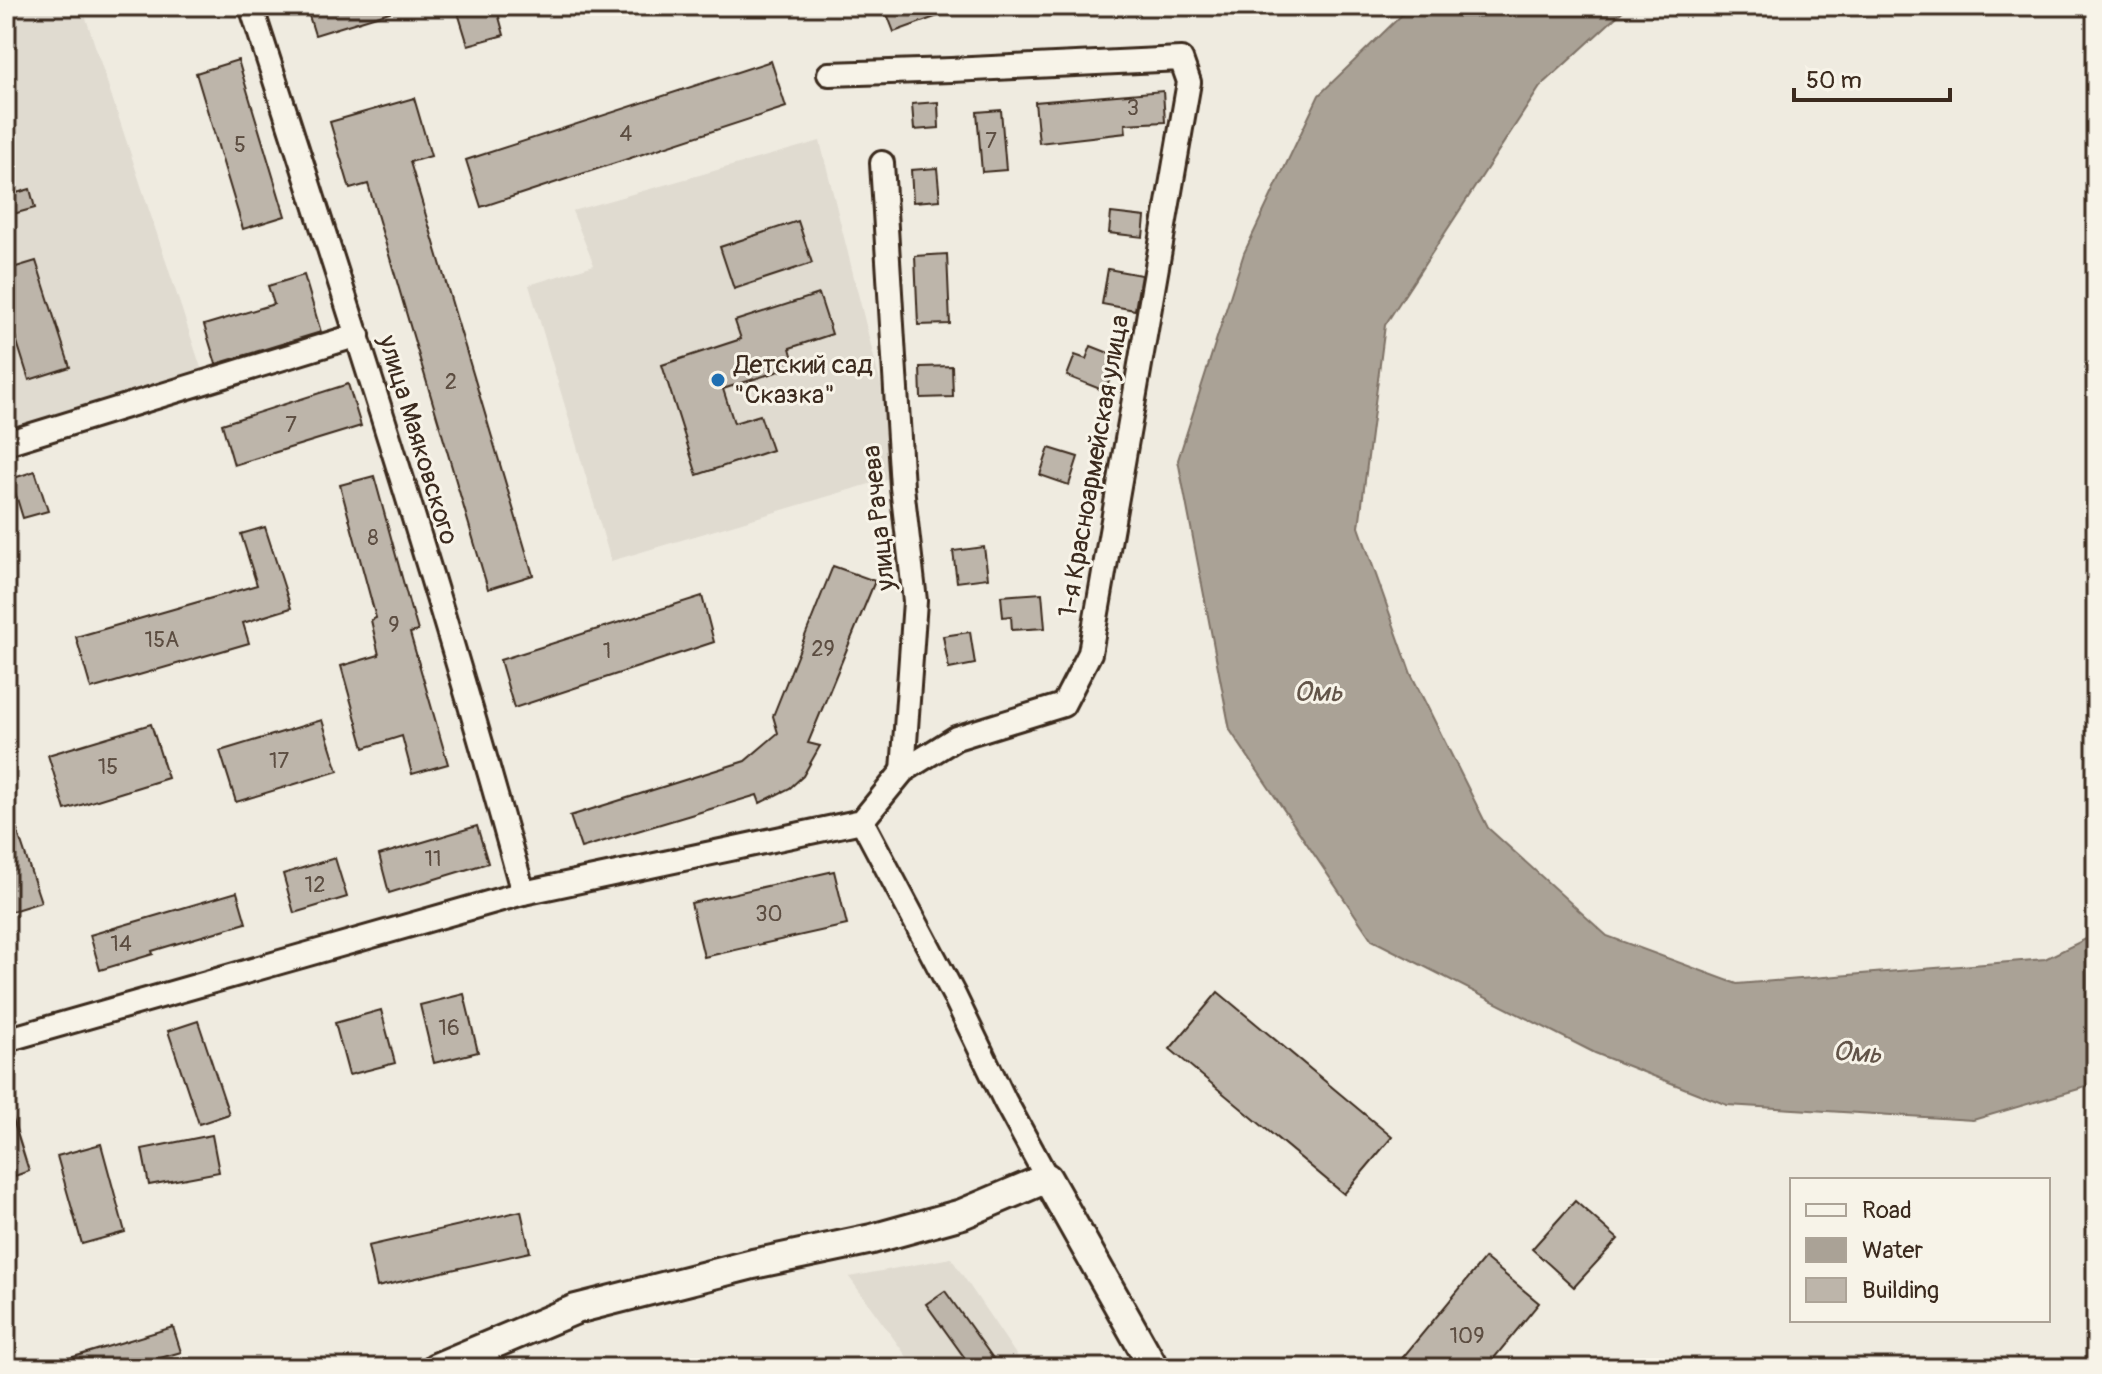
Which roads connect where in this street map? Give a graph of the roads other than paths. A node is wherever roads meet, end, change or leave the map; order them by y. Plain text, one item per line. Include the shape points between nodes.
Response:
1 (251, 6) edge
2 (829, 74) dead end
3 (882, 163) dead end
4 (358, 335) junction
5 (6, 443) edge
6 (903, 771) junction
7 (862, 821) junction
8 (523, 893) junction
9 (6, 1040) edge
10 (1047, 1178) junction
11 (436, 1368) edge
12 (1154, 1368) edge

1 - 4 street, улица Маяковского
2 - 6 street, 1-я Красноармейская улица via 1181,59 1189,82 1090,653 1063,705 956,738
3 - 6 street, улица Рачева via 902,487 915,601
4 - 5 street
4 - 8 street, улица Маяковского
6 - 7 street, 1-я Красноармейская улица
7 - 8 street
7 - 10 street
8 - 9 street
10 - 11 main road via 962,1214 576,1309
10 - 12 main road

